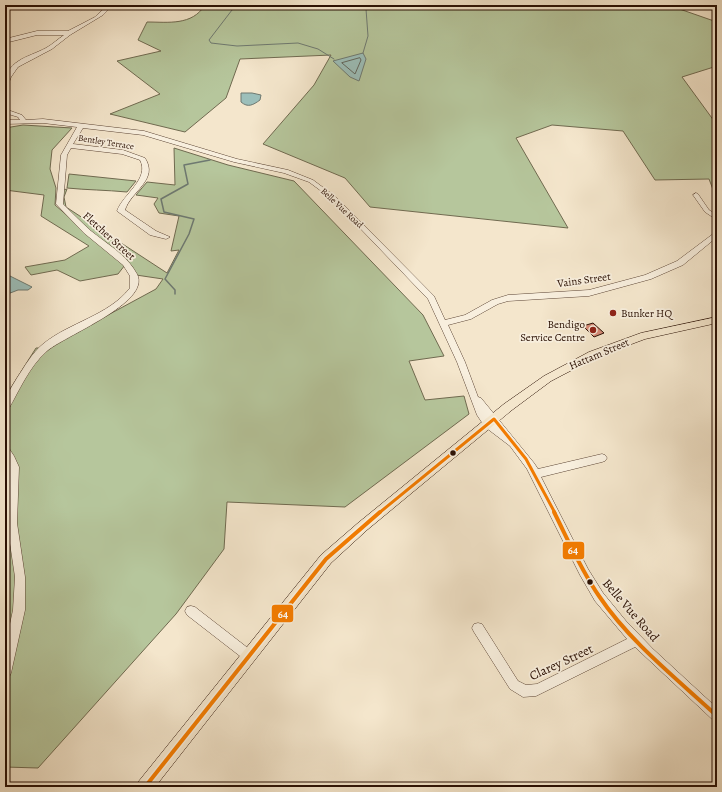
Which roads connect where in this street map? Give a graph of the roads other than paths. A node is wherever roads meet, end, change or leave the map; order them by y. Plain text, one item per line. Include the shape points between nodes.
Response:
1 (12, 5) edge
2 (111, 5) edge
3 (5, 6) edge
4 (69, 33) junction
5 (5, 41) edge
6 (5, 85) edge
7 (5, 111) edge
8 (18, 119) junction
9 (5, 122) edge
10 (50, 122) junction
11 (81, 125) junction
12 (71, 146) junction
13 (696, 195) dead end
14 (717, 218) edge
15 (717, 233) edge
16 (166, 237) dead end
17 (717, 320) edge
18 (444, 323) junction
19 (5, 408) edge
20 (491, 422) junction
21 (5, 450) edge
22 (602, 458) dead end
23 (535, 474) junction
24 (191, 611) dead end
25 (478, 628) dead end
26 (636, 640) junction
27 (250, 656) junction
28 (5, 673) edge
29 (717, 716) edge
30 (146, 787) edge

1 - 3 street
2 - 4 street via 103,14
4 - 5 street via 43,33
4 - 6 street via 53,46 15,66 8,74
7 - 8 street
8 - 9 street
8 - 9 street
8 - 10 street, Belle Vue Road
8 - 10 street, Belle Vue Road
10 - 11 street, Belle Vue Road
11 - 12 street, Fletcher Street via 73,136
11 - 18 street, Belle Vue Road via 151,135 236,161 286,171 311,181 334,198 407,272 431,298
12 - 16 street, Bentley Terrace via 123,152 143,159 146,164 145,176 123,204 121,211 153,233
12 - 19 street, Fletcher Street via 64,155 59,204 126,263 132,271 135,284 132,292 121,302 44,348
13 - 14 street via 707,211
15 - 18 street, Vains Street via 680,263 648,277 588,293 504,299 468,317
17 - 20 main road, Hattam Street via 664,330 593,354 568,366 527,392
18 - 20 street, Belle Vue Road via 477,399 478,409
20 - 23 street, Belle Vue Road via 512,443
20 - 27 main road, Hattam Street via 333,552 295,596
21 - 28 street via 14,467 13,535 20,583 19,610
22 - 23 street
23 - 26 street, Belle Vue Road via 590,583 610,611
24 - 27 street
25 - 26 street, Clarey Street via 514,685 528,692 540,689
26 - 29 street, Belle Vue Road
27 - 30 main road, Hattam Street

